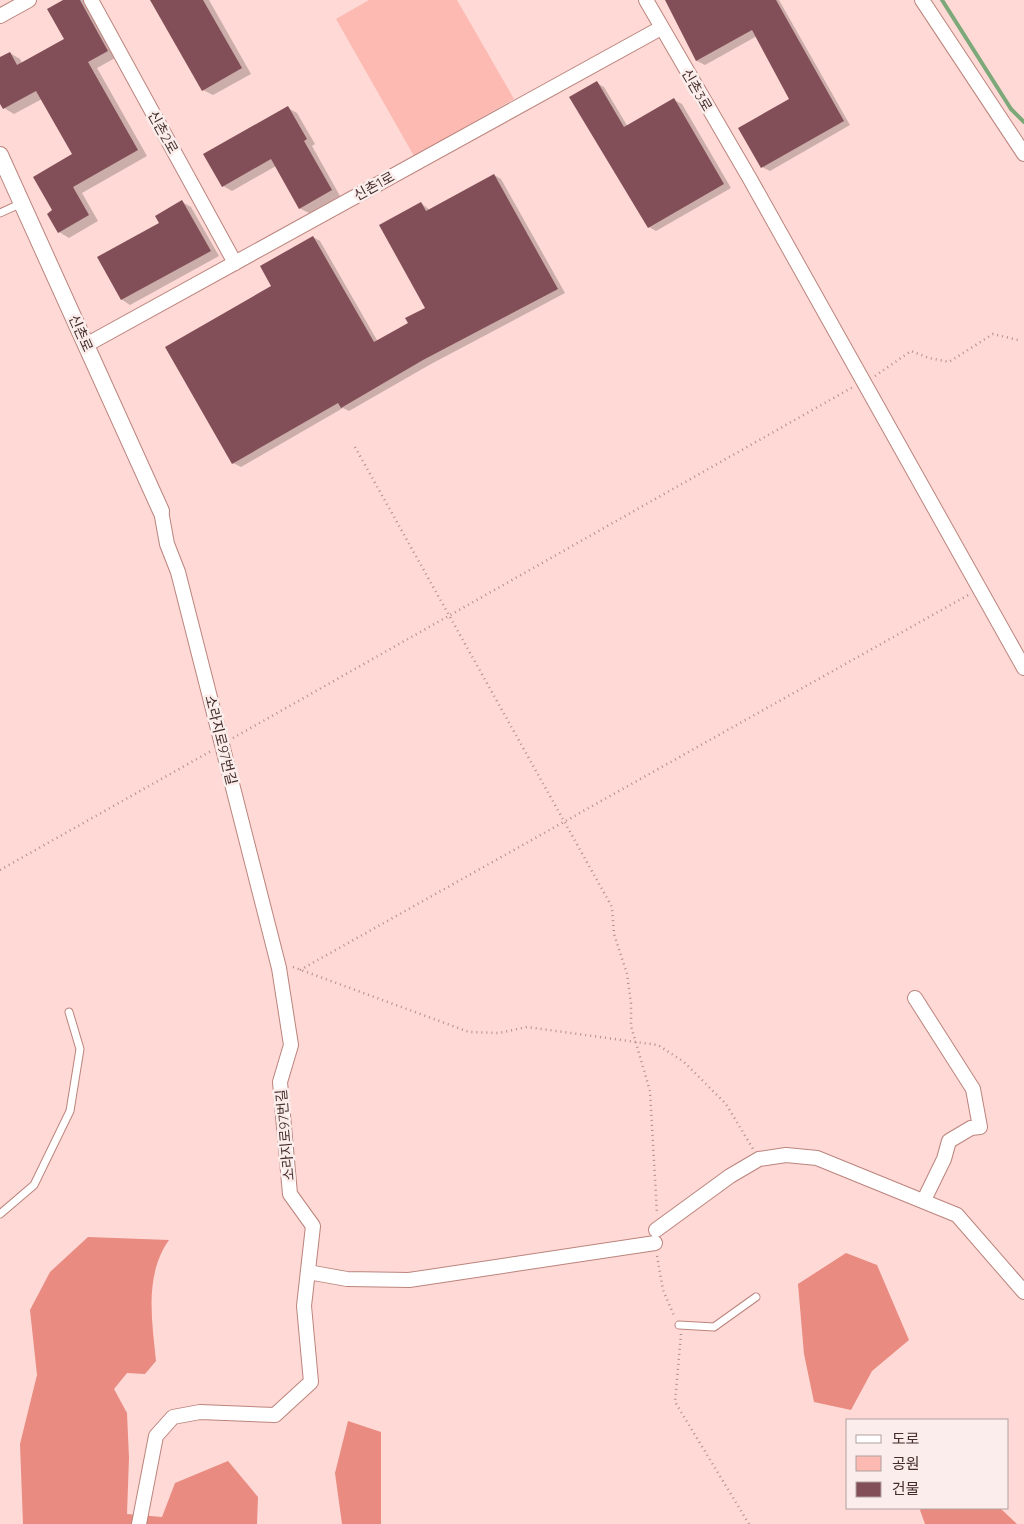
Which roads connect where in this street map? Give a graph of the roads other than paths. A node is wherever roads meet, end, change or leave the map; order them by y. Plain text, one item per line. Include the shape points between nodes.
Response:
1 (29, 0) edge
2 (91, 0) edge
3 (646, 0) edge
4 (922, 0) edge
5 (0, 16) edge
6 (661, 28) junction
7 (1024, 154) edge
8 (0, 155) edge
9 (22, 203) junction
10 (0, 213) edge
11 (235, 263) junction
12 (86, 345) junction
13 (161, 512) joint
14 (1024, 668) edge
15 (915, 998) dead end
16 (69, 1012) dead end
17 (924, 1200) junction
18 (0, 1214) edge
19 (308, 1272) junction
20 (1024, 1292) edge
21 (756, 1297) dead end
22 (679, 1325) road end
23 (139, 1524) edge

1 - 5 street
2 - 11 street, 신촌2로
3 - 6 street, 신촌3로
4 - 7 street
6 - 11 street, 신촌1로
6 - 14 street, 신촌3로 via 750,179
8 - 9 street, 신촌로
9 - 10 lane
9 - 12 street, 신촌로
11 - 12 street, 신촌1로
12 - 13 street, 신촌로
13 - 19 street, 소라지로97번길 via 277,962 291,1045 280,1082 290,1194 313,1226
15 - 17 street via 973,1089 980,1127 971,1128 949,1141
16 - 18 lane via 80,1049 70,1110 34,1185
17 - 19 street via 817,1158 786,1155 759,1159 730,1176 655,1236 409,1280 347,1279
17 - 20 street via 957,1215
19 - 23 street, 소라지로97번길 via 304,1306 312,1382 275,1415 200,1412 173,1417 156,1436
21 - 22 lane via 714,1327

